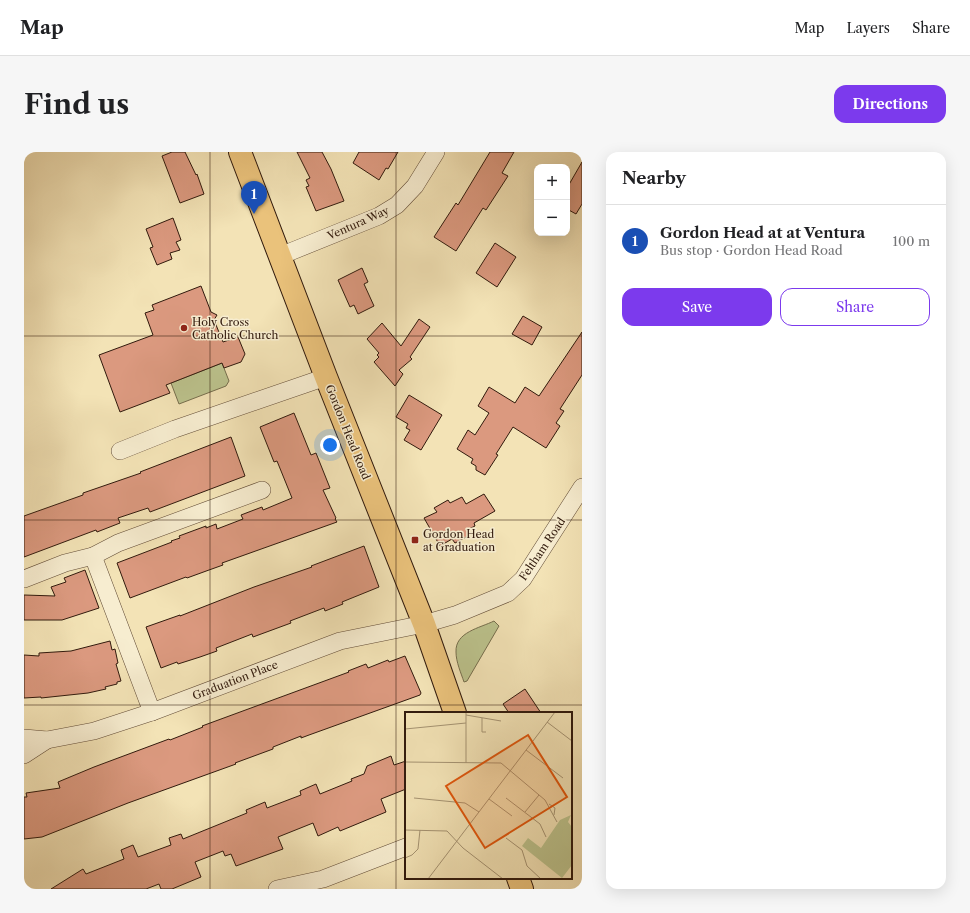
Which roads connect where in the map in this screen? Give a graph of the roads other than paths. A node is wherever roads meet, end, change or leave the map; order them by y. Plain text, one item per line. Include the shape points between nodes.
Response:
1 (240, 152) edge
2 (436, 152) edge
3 (280, 256) junction
4 (326, 377) junction
5 (120, 451) dead end
6 (582, 487) edge
7 (262, 490) dead end
8 (93, 556) junction
9 (24, 579) edge
10 (424, 624) junction
11 (152, 712) junction
12 (455, 712) edge
13 (24, 738) edge
14 (47, 740) junction
15 (24, 755) edge
16 (405, 847) edge
17 (518, 879) edge
18 (276, 889) edge
19 (522, 889) edge

1 - 3 main road, Gordon Head Road
2 - 3 street, Ventura Way via 415,186 397,205 379,216
3 - 4 main road, Gordon Head Road
4 - 5 street via 175,429
4 - 10 main road, Gordon Head Road
6 - 10 street, Feltham Road via 523,579 508,593 455,615
7 - 8 street via 118,543
8 - 9 street via 65,563
8 - 11 street
10 - 11 street, Graduation Place via 340,641
10 - 12 main road, Gordon Head Road
11 - 14 street, Graduation Place via 94,731
13 - 14 street, Graduation Place
14 - 15 street, Graduation Place
16 - 18 street via 323,878
17 - 19 main road

